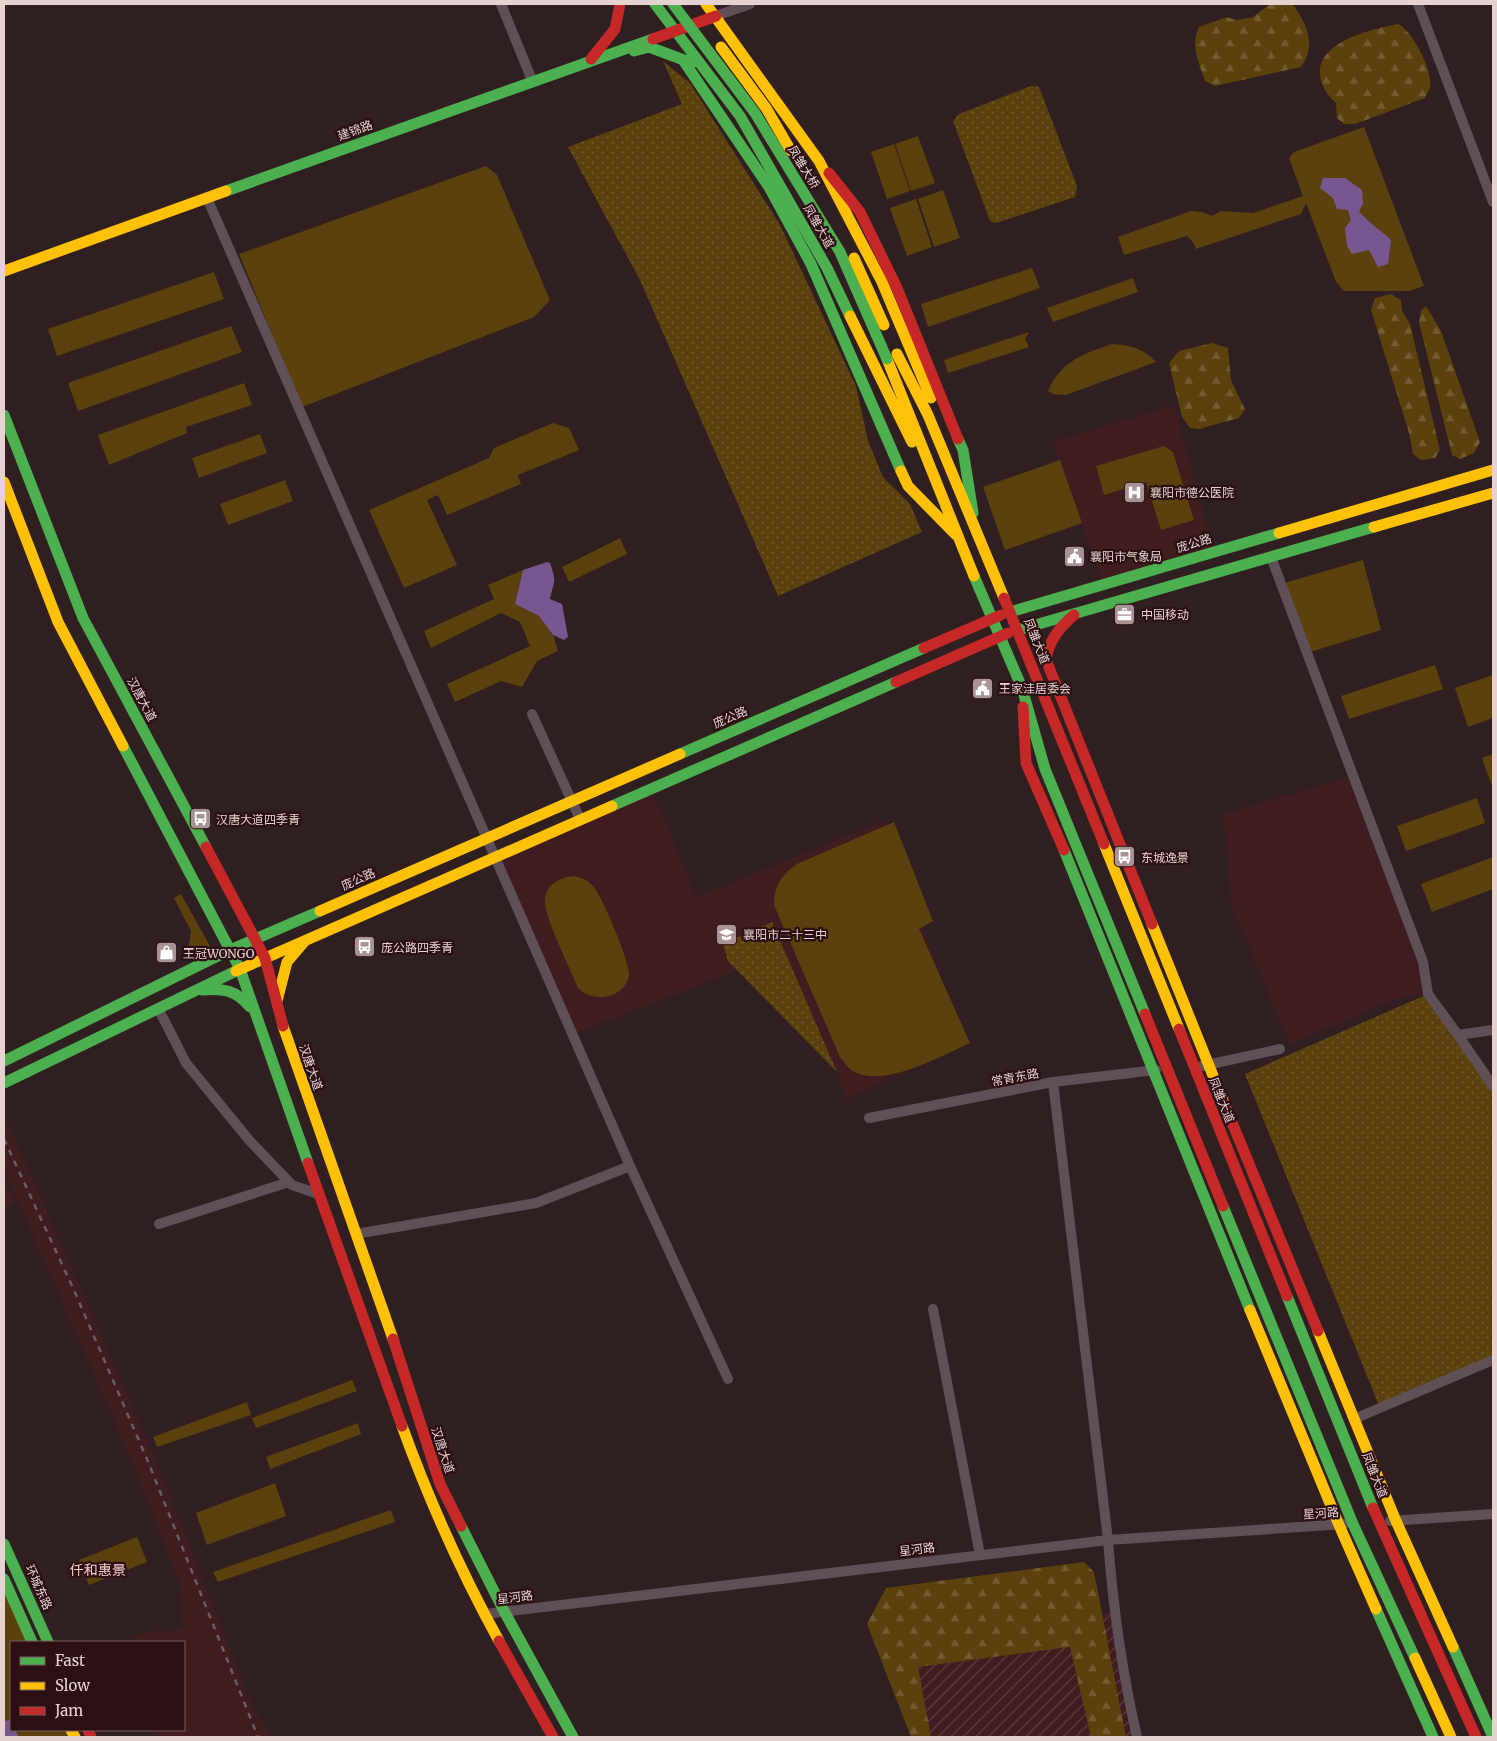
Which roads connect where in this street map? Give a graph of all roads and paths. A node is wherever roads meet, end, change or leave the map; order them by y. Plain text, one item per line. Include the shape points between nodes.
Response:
1 (502, 4) edge
2 (620, 4) edge
3 (654, 4) edge
4 (673, 4) edge
5 (687, 4) edge
6 (706, 4) edge
7 (750, 4) edge
8 (1418, 4) edge
9 (716, 16) junction
10 (675, 30) junction
11 (590, 60) junction
12 (683, 60) junction
13 (706, 71) junction
14 (532, 80) junction
15 (819, 161) junction
16 (207, 198) junction
17 (1493, 202) edge
18 (4, 271) edge
19 (892, 356) junction
20 (4, 415) edge
21 (950, 470) junction
22 (1493, 470) edge
23 (935, 477) junction
24 (4, 482) edge
25 (1493, 492) edge
26 (976, 532) junction
27 (958, 537) junction
28 (1271, 557) junction
29 (1010, 612) junction
30 (1074, 614) junction
31 (991, 619) junction
32 (1018, 630) junction
33 (998, 636) junction
34 (1022, 688) junction
35 (532, 714) dead end
36 (572, 801) junction
37 (580, 819) junction
38 (486, 837) junction
39 (494, 857) junction
40 (1123, 891) junction
41 (1081, 894) junction
42 (245, 921) junction
43 (280, 930) junction
44 (220, 931) junction
45 (1158, 938) junction
46 (307, 939) junction
47 (256, 940) junction
48 (1116, 944) junction
49 (230, 950) junction
50 (265, 958) junction
51 (200, 964) junction
52 (240, 969) junction
53 (194, 991) junction
54 (276, 1007) junction
55 (158, 1008) junction
56 (256, 1016) junction
57 (1493, 1030) edge
58 (1458, 1035) junction
59 (1280, 1049) dead end
60 (4, 1061) edge
61 (1208, 1064) junction
62 (1193, 1067) junction
63 (1168, 1070) junction
64 (1152, 1071) junction
65 (1053, 1082) junction
66 (4, 1083) edge
67 (1493, 1086) edge
68 (1166, 1104) junction
69 (869, 1118) dead end
70 (1232, 1119) junction
71 (1200, 1150) junction
72 (630, 1166) junction
73 (289, 1182) junction
74 (1243, 1188) junction
75 (318, 1194) junction
76 (159, 1224) dead end
77 (356, 1234) junction
78 (933, 1309) dead end
79 (1493, 1360) edge
80 (728, 1379) dead end
81 (1354, 1419) junction
82 (1493, 1514) edge
83 (1396, 1521) junction
84 (1379, 1522) junction
85 (1339, 1524) junction
86 (1353, 1524) junction
87 (1108, 1540) junction
88 (4, 1544) edge
89 (980, 1555) junction
90 (4, 1579) edge
91 (504, 1611) junction
92 (485, 1614) junction
93 (32, 1641) edge
94 (48, 1641) edge
95 (553, 1737) edge
96 (573, 1737) edge
97 (1137, 1737) edge
98 (1433, 1737) edge
99 (1451, 1737) edge
100 (1476, 1737) edge
101 (1493, 1737) edge

1 - 14 street
2 - 11 main road via 615,30
3 - 10 main road, 凤雏大道
4 - 19 main road, 凤雏大桥, bridge via 755,113 840,252
5 - 19 main road, 凤雏大桥, bridge via 766,108 849,247
6 - 9 main road, 凤雏大道
7 - 9 street
8 - 17 street
9 - 10 main road, 建锦路
9 - 15 main road, 凤雏大道
10 - 11 main road, 建锦路
10 - 13 main road, 凤雏大道
11 - 12 main road via 649,47
11 - 14 main road, 建锦路
12 - 13 main road
12 - 27 main road via 750,157 811,264 908,486
13 - 23 main road, 凤雏大道 via 740,116 827,268 909,438
14 - 16 main road, 建锦路
15 - 21 main road, 凤雏大道 via 882,282 944,428
15 - 26 main road via 860,212 897,288 962,450
16 - 18 main road, 建锦路
16 - 38 street
19 - 21 main road, 凤雏大道 via 928,415
19 - 23 main road, 凤雏大道
20 - 42 main road, 汉唐大道 via 83,618
21 - 26 main road, 凤雏大道
22 - 29 main road, 庞公路
23 - 27 main road, 凤雏大道
24 - 44 main road via 58,622
25 - 28 main road
26 - 29 main road, 凤雏大道
27 - 31 main road, 凤雏大道
28 - 30 main road
28 - 58 street via 1423,962 1428,994
29 - 31 main road, 庞公路
29 - 32 main road, 凤雏大道
30 - 32 main road
30 - 45 main road via 1054,632 1046,660
31 - 33 main road, 凤雏大道
31 - 36 main road, 庞公路
32 - 33 main road
32 - 40 main road, 凤雏大道
33 - 34 main road, 凤雏大道
33 - 37 main road
34 - 41 main road via 1026,763
34 - 48 main road, 凤雏大道 via 1045,769
35 - 36 street
36 - 37 street
36 - 38 main road, 庞公路
37 - 39 main road
38 - 39 street
38 - 43 main road, 庞公路
39 - 46 main road
39 - 72 street
40 - 45 main road
40 - 62 main road, 凤雏大道
41 - 48 main road
41 - 64 main road
42 - 43 main road via 263,932
42 - 47 main road, 汉唐大道
43 - 47 main road, 庞公路
44 - 49 main road
44 - 51 main road via 219,946
45 - 61 main road
46 - 50 main road
46 - 54 main road via 287,962
47 - 49 main road, 庞公路
47 - 50 main road, 汉唐大道
48 - 63 main road, 凤雏大道
49 - 51 main road, 庞公路
49 - 52 main road
50 - 52 main road
50 - 54 main road, 汉唐大道
51 - 60 main road, 庞公路
52 - 53 main road
52 - 56 main road
53 - 55 main road
53 - 56 main road via 220,988 237,992
54 - 77 main road, 汉唐大道
55 - 66 main road
55 - 73 street via 186,1064 249,1140
56 - 75 main road
57 - 58 street
58 - 67 street
59 - 61 street
61 - 62 street
61 - 70 main road
62 - 74 main road, 凤雏大道
63 - 64 street, 常青东路
63 - 71 main road, 凤雏大道
64 - 65 street, 常青东路
64 - 68 main road
65 - 69 street, 常青东路
65 - 87 street
68 - 71 main road
68 - 85 main road
70 - 74 main road
70 - 81 main road
71 - 86 main road, 凤雏大道
72 - 77 street via 536,1203
72 - 80 street
73 - 75 street
73 - 76 street
74 - 84 main road, 凤雏大道
75 - 92 main road via 426,1491
77 - 91 main road, 汉唐大道 via 440,1484
78 - 89 street
79 - 81 street
81 - 83 main road
82 - 83 street
83 - 84 street
83 - 101 main road
84 - 100 main road, 凤雏大道
85 - 86 street, 星河路
85 - 87 street, 星河路
85 - 98 main road
86 - 99 main road, 凤雏大道
87 - 89 street, 星河路
87 - 97 street via 1114,1611
88 - 94 main road, 环城东路
89 - 91 street, 星河路
90 - 93 main road
91 - 92 street, 星河路
91 - 96 main road, 汉唐大道
92 - 95 main road

